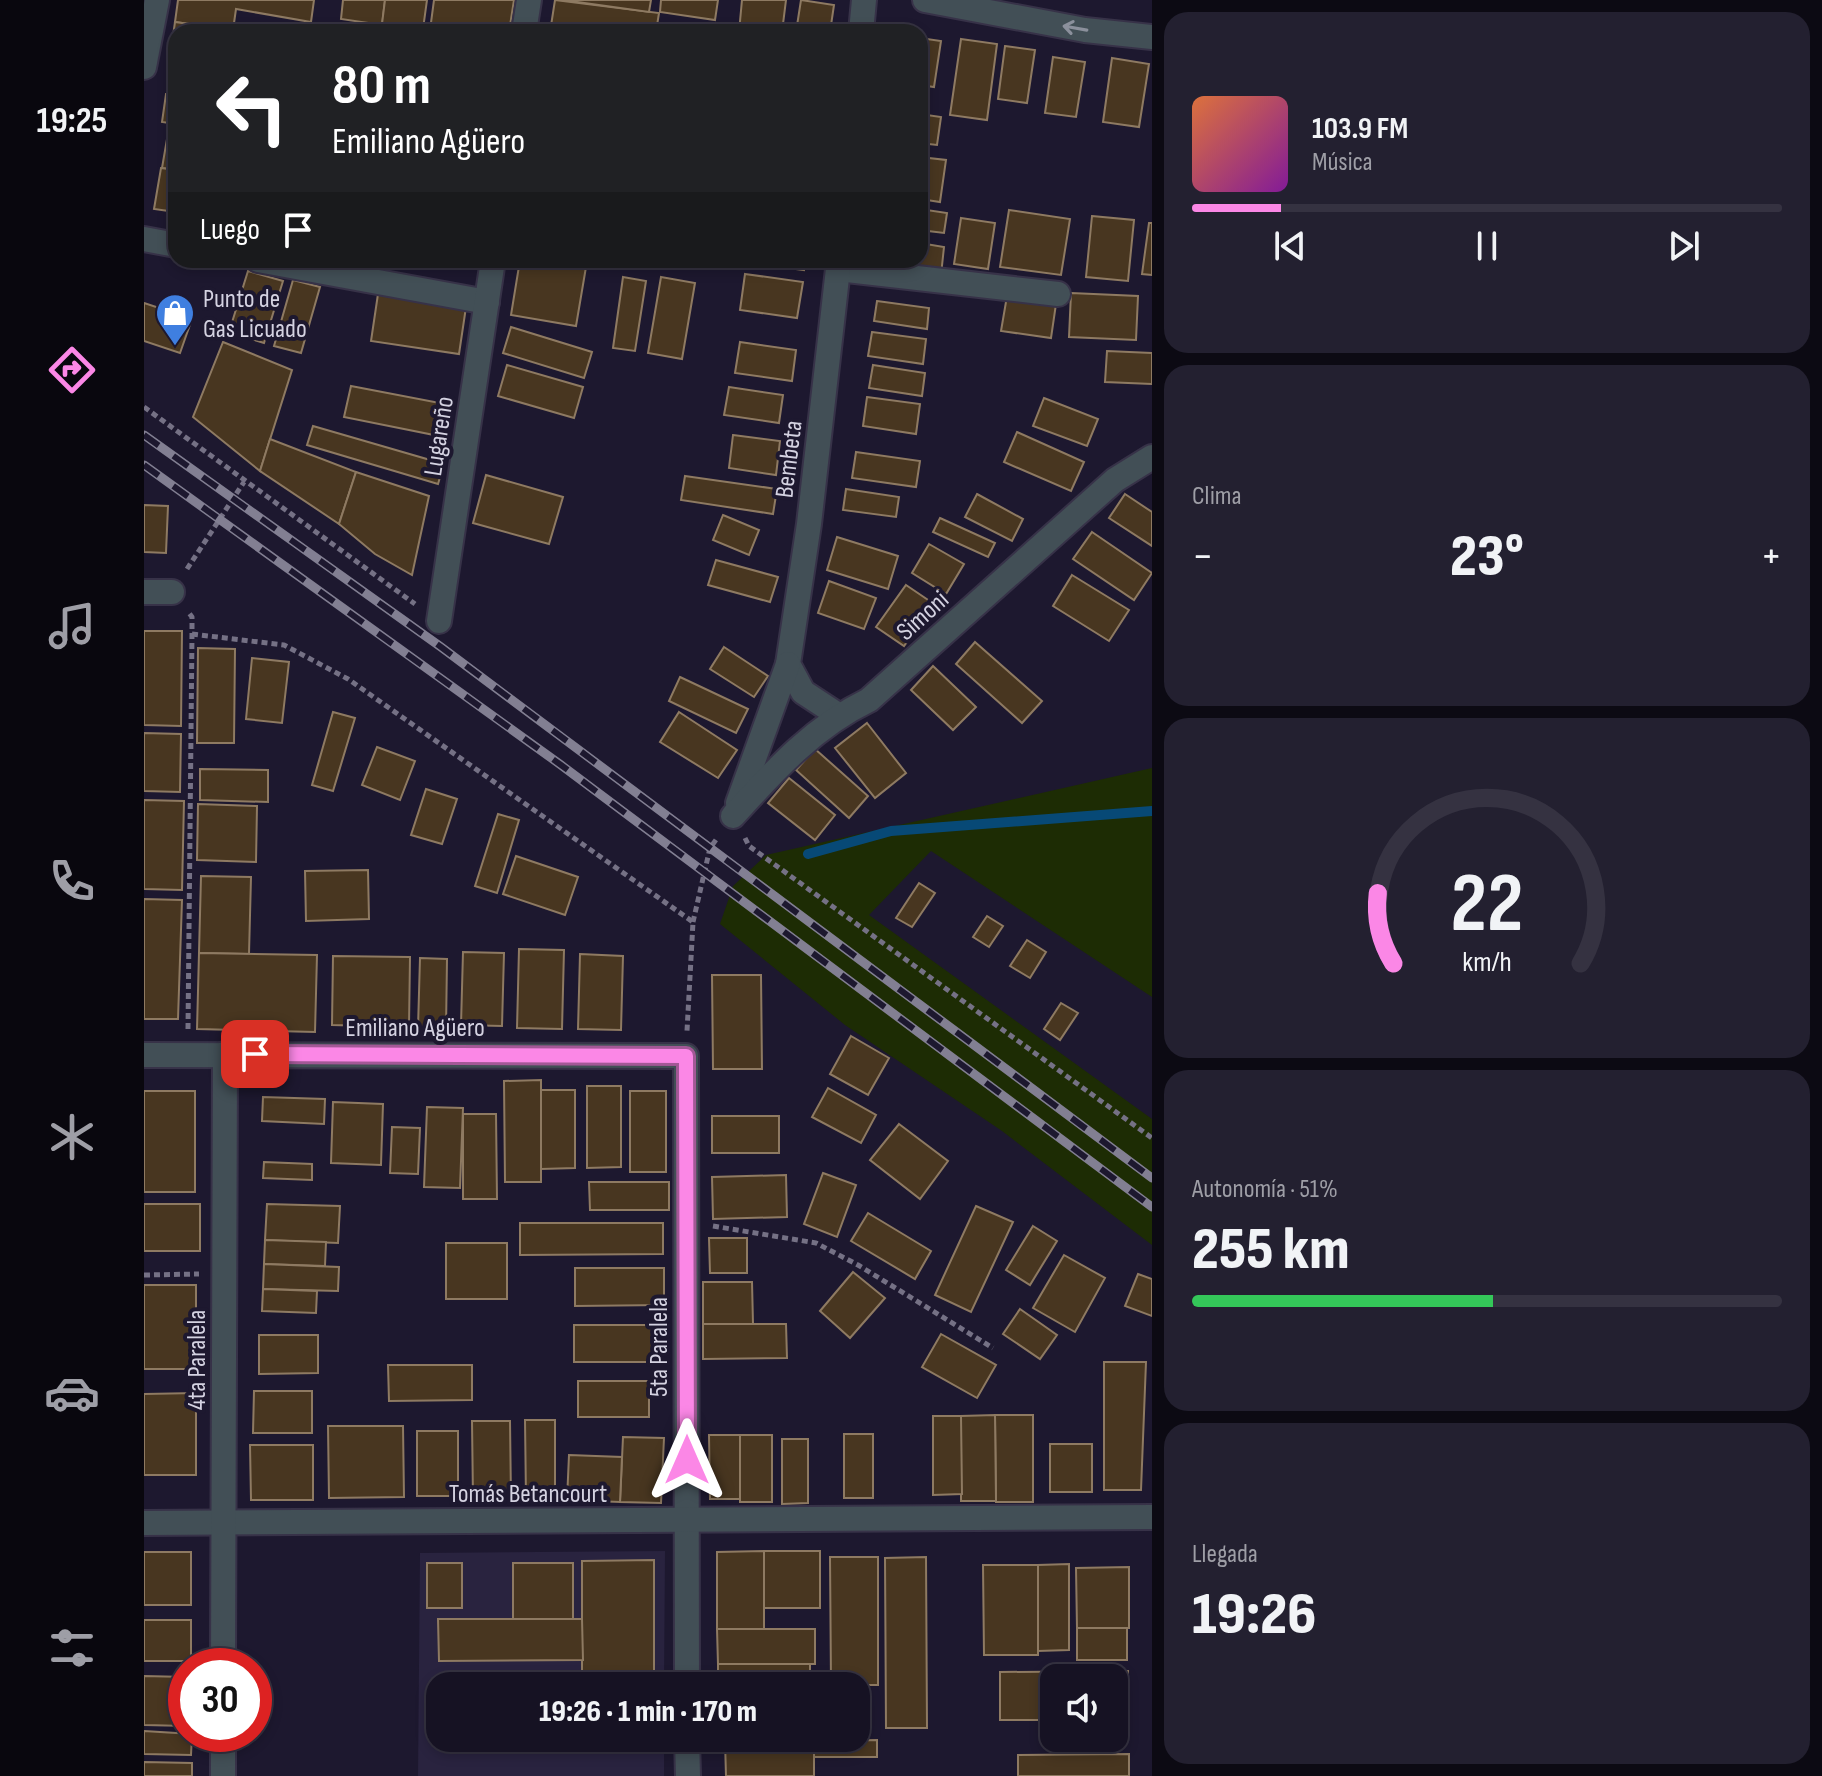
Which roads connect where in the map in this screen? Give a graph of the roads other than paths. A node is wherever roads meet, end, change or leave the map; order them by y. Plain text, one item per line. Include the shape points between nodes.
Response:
1 (157, 0) edge
2 (529, 0) edge
3 (864, 0) edge
4 (925, 0) edge
5 (525, 24) edge
6 (862, 24) edge
7 (1152, 37) edge
8 (144, 67) edge
9 (144, 239) edge
10 (168, 244) edge
11 (302, 268) edge
12 (492, 268) edge
13 (838, 268) edge
14 (861, 268) edge
15 (1058, 294) dead end
16 (487, 302) junction
17 (1152, 457) edge
18 (144, 592) edge
19 (172, 592) road end
20 (439, 621) road end
21 (788, 664) junction
22 (838, 715) junction
23 (733, 816) joint
24 (225, 1054) junction
25 (144, 1055) edge
26 (686, 1056) joint
27 (1152, 1517) edge
28 (687, 1520) junction
29 (144, 1523) edge
30 (224, 1523) junction
31 (223, 1648) edge
32 (687, 1672) edge
33 (223, 1752) edge
34 (687, 1752) edge
35 (223, 1776) edge
36 (688, 1776) edge

1 - 8 street
2 - 5 street
3 - 6 street
7 -> 4 street
9 - 10 street
11 - 16 street
12 - 16 street, Lugareño
13 - 21 street, Bembeta
14 - 15 street
16 - 20 street, Lugareño
17 - 22 street, Simoni via 1115,480 869,700
18 - 19 street
21 - 22 street via 803,692
21 - 23 street, Bembeta
22 - 23 street, Simoni via 782,761
24 - 25 street, Emiliano Agüero
24 - 26 street, Emiliano Agüero
24 - 30 street, 4ta Paralela
26 - 28 street, 5ta Paralela
27 - 28 street, Tomás Betancourt
28 - 30 street, Tomás Betancourt
28 - 32 street, 5ta Paralela
29 - 30 street, Tomás Betancourt
30 - 31 street, 4ta Paralela
33 - 35 street
34 - 36 street

